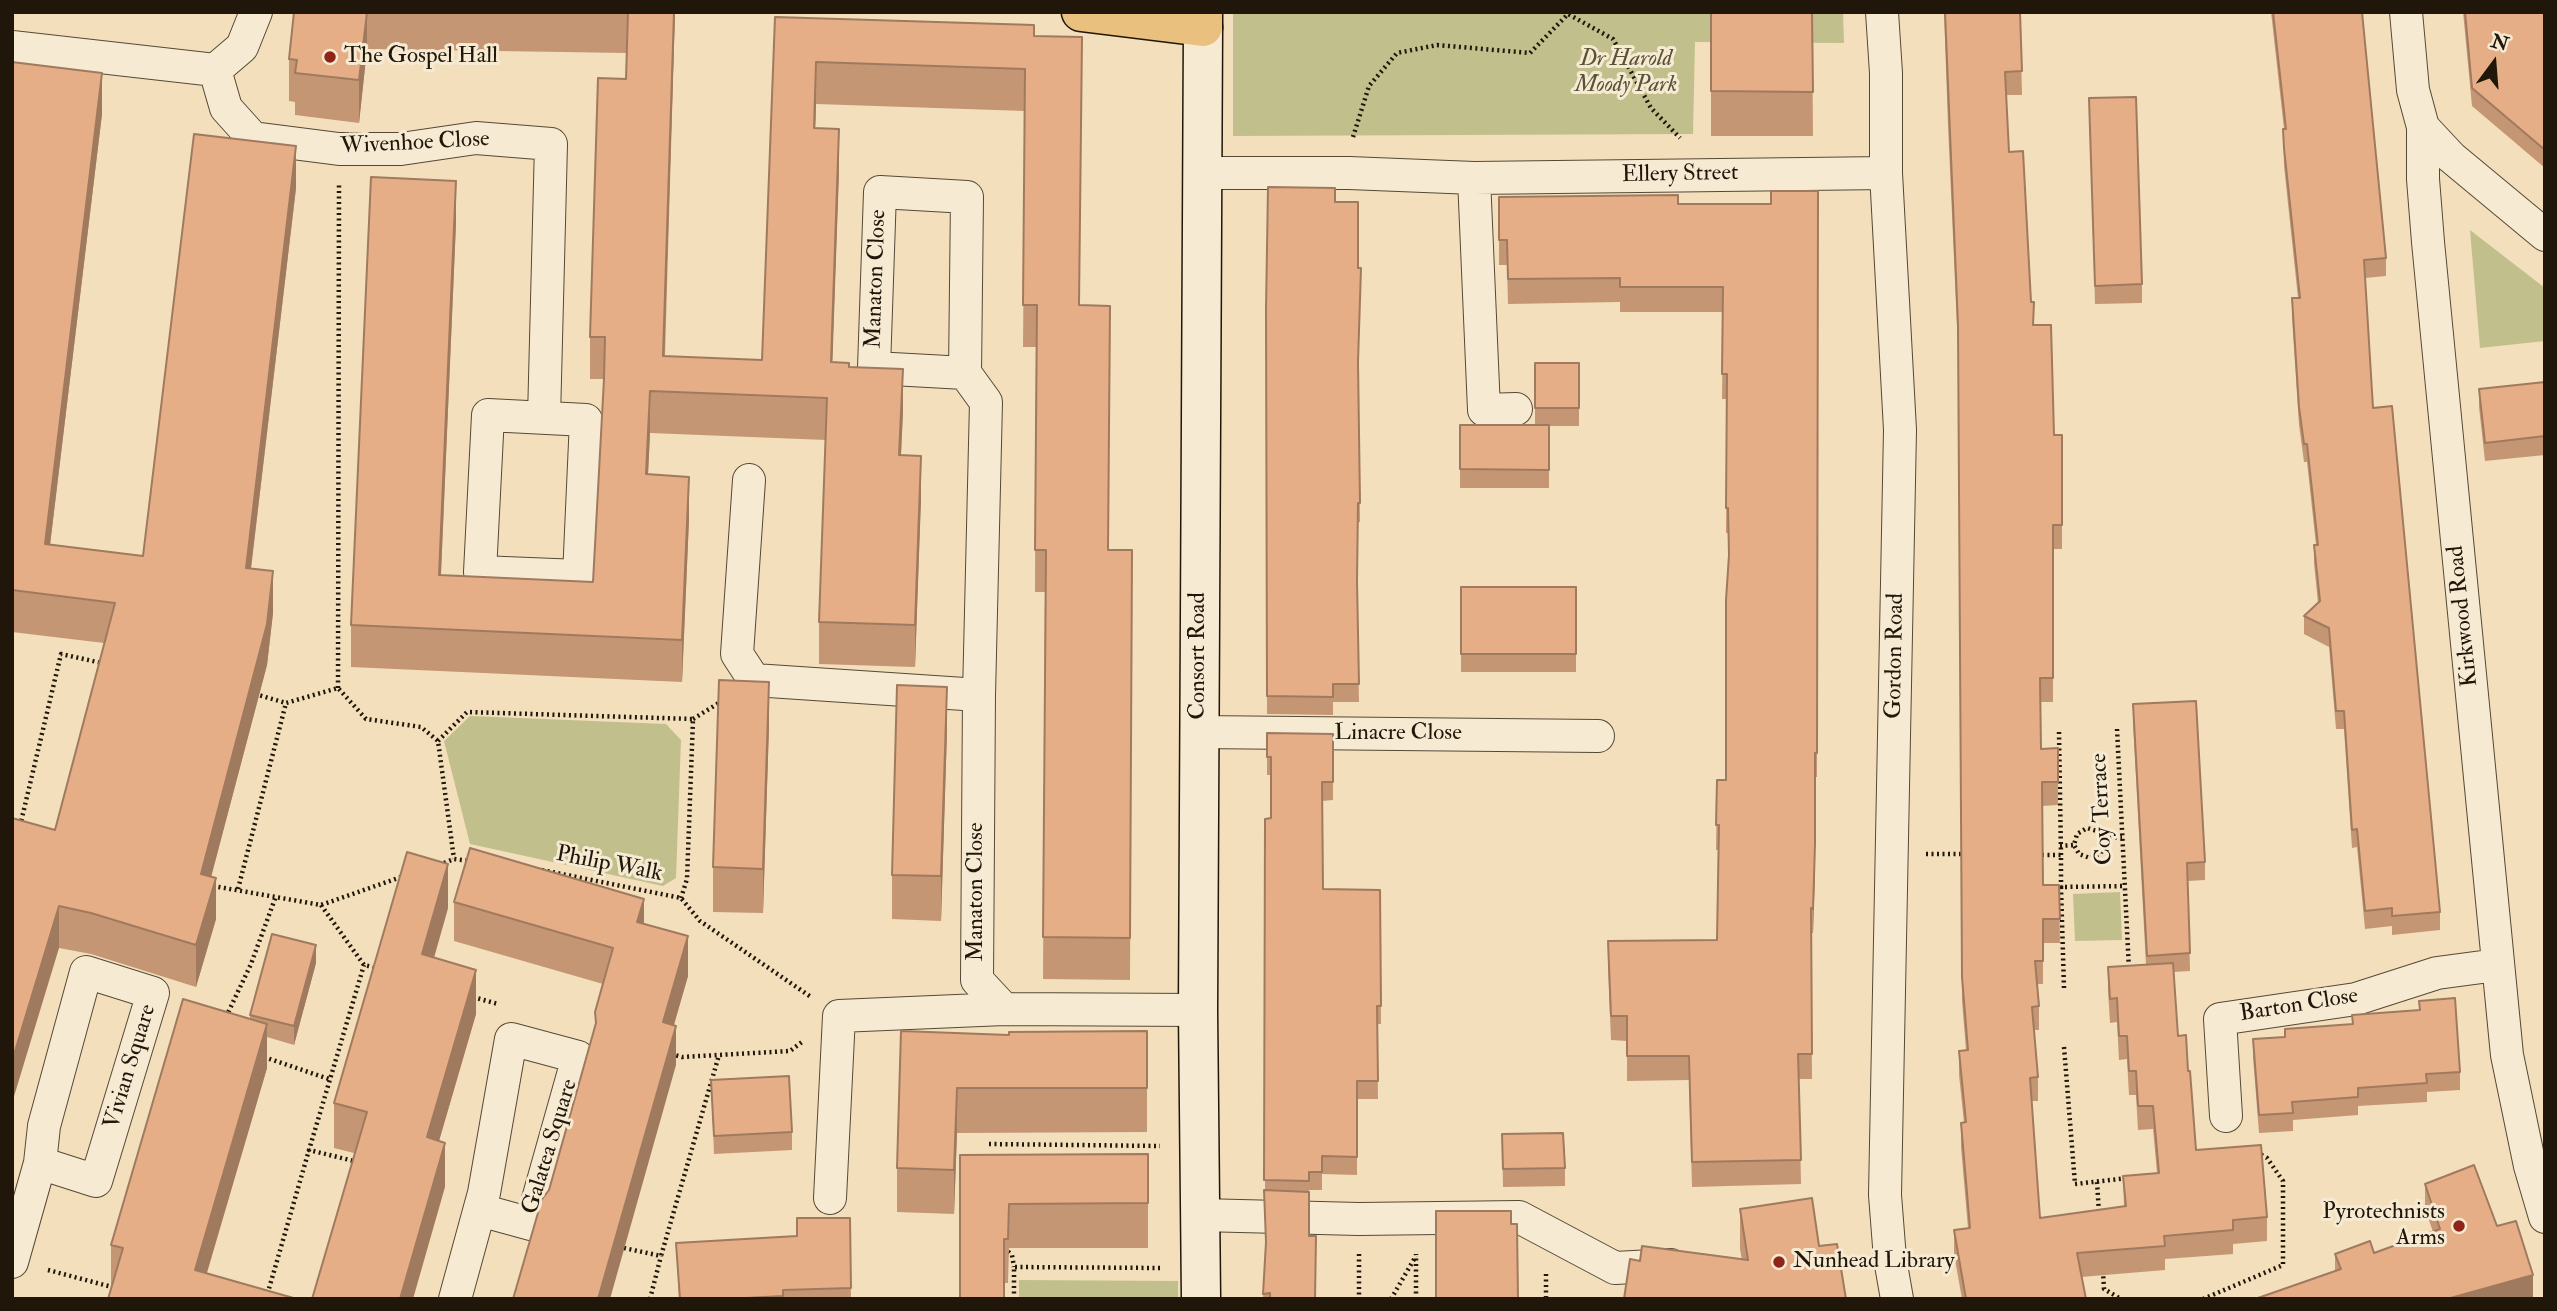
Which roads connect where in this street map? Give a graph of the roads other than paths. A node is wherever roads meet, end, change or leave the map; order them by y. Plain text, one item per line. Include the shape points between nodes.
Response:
1 (256, 12) edge
2 (1081, 12) edge
3 (1882, 12) edge
4 (2406, 12) edge
5 (1203, 20) edge
6 (12, 47) edge
7 (215, 70) junction
8 (2423, 127) junction
9 (1202, 173) junction
10 (1886, 173) junction
11 (1474, 178) junction
12 (2545, 235) edge
13 (965, 373) junction
14 (1516, 409) dead end
15 (544, 418) junction
16 (749, 480) dead end
17 (979, 695) junction
18 (1198, 732) junction
19 (1598, 736) dead end
20 (2497, 964) junction
21 (1004, 1009) junction
22 (1198, 1010) junction
23 (2226, 1116) road end
24 (40, 1163) junction
25 (830, 1198) dead end
26 (480, 1210) junction
27 (1200, 1215) junction
28 (2545, 1217) edge
29 (13, 1261) edge
30 (1694, 1264) edge
31 (1201, 1285) edge
32 (455, 1299) edge
33 (1897, 1299) edge

1 - 7 street via 242,47
2 - 5 main road
3 - 10 street, Gordon Road
4 - 8 street, Kirkwood Road via 2413,90
5 - 9 street, Consort Road
6 - 7 street
7 - 15 street, Wivenhoe Close via 226,107 253,138 339,149 401,149 476,138 551,144
8 - 12 street via 2451,157
8 - 20 street, Kirkwood Road via 2428,242
9 - 11 street, Ellery Street
9 - 18 street, Consort Road
10 - 11 street, Ellery Street
10 - 33 street, Gordon Road via 1900,430 1885,1195
11 - 14 street via 1484,410
13 - 13 street, Manaton Close via 874,368 880,192 967,197
13 - 17 street, Manaton Close via 986,402
15 - 15 street via 488,415 480,572 579,576 586,420
16 - 17 street via 737,654 754,680
17 - 21 street, Manaton Close via 977,980
18 - 19 street, Linacre Close
18 - 22 street, Consort Road
20 - 23 street, Barton Close via 2437,973 2356,999 2220,1019
20 - 28 street, Kirkwood Road via 2507,1055
21 - 22 street
21 - 25 street via 839,1016
22 - 27 street, Consort Road
24 - 24 street, Vivian Square via 44,1126 86,972 153,993 96,1181
24 - 29 street, Vivian Square
26 - 26 street, Galatea Square via 531,1224 578,1057 511,1039
26 - 32 street, Galatea Square
27 - 30 street via 1519,1217 1615,1268
27 - 31 street, Consort Road

